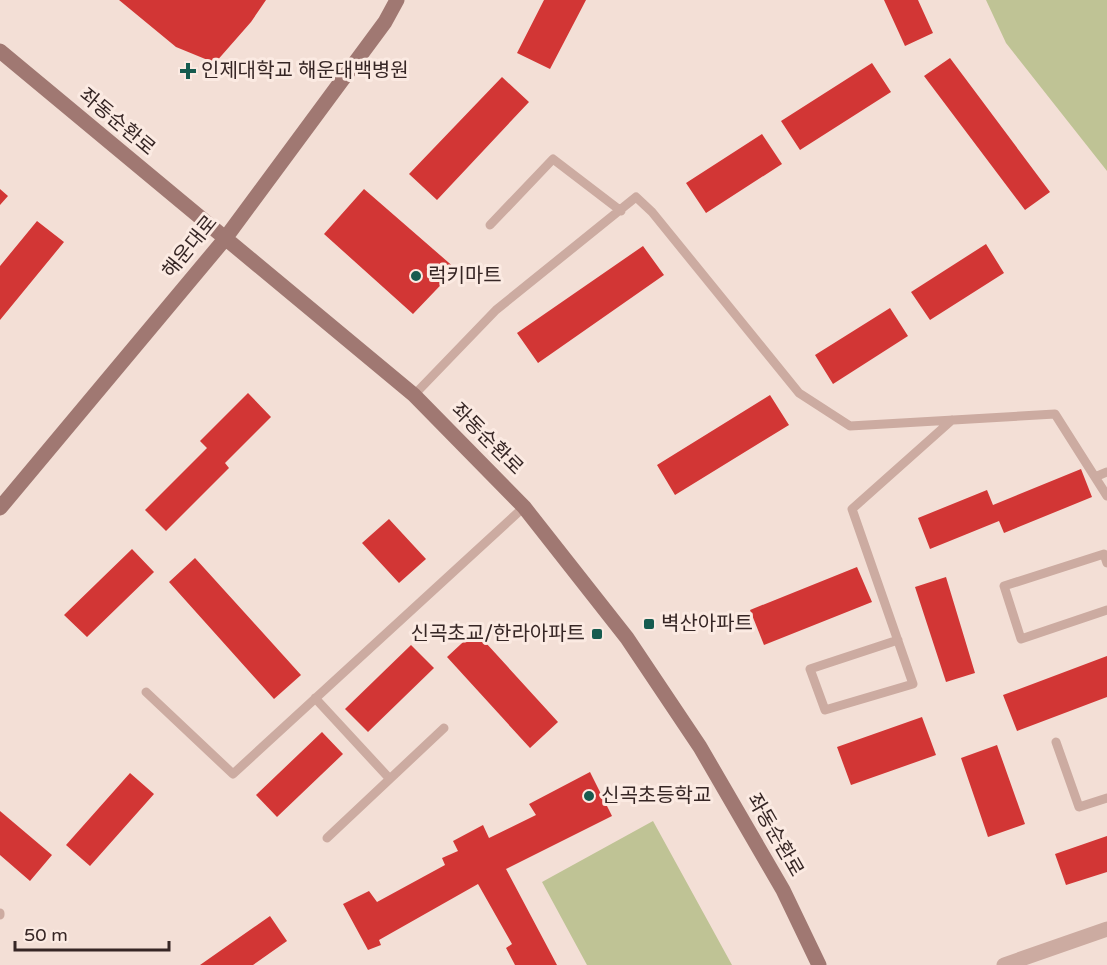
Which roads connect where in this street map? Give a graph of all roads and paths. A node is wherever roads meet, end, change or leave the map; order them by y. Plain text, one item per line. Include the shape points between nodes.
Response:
1 (397, 0) edge
2 (0, 51) edge
3 (621, 211) junction
4 (490, 225) dead end
5 (224, 240) junction
6 (414, 395) junction
7 (952, 420) junction
8 (1107, 472) edge
9 (1095, 477) junction
10 (1107, 496) edge
11 (524, 507) junction
12 (0, 508) edge
13 (1107, 563) edge
14 (1107, 610) edge
15 (898, 640) junction
16 (146, 692) dead end
17 (315, 698) junction
18 (444, 728) dead end
19 (1056, 742) dead end
20 (389, 778) junction
21 (1107, 798) edge
22 (327, 838) dead end
23 (1107, 929) edge
24 (819, 965) edge
25 (1004, 965) edge

1 - 5 street, 해운대로 via 385,22
2 - 5 street, 좌동순환로
3 - 4 lane via 553,159
3 - 6 lane via 496,310
3 - 7 lane via 636,197 652,212 799,393 850,426
5 - 6 street, 좌동순환로
5 - 12 street, 해운대로
6 - 11 street, 좌동순환로
7 - 9 lane via 1056,414
7 - 15 lane via 852,509
8 - 9 lane
9 - 10 lane
11 - 17 lane
11 - 24 street, 좌동순환로 via 627,638 700,747 783,890
13 - 14 lane via 1104,554 1004,586 1021,639
15 - 15 lane via 913,684 825,710 810,669
16 - 17 lane via 233,774
17 - 20 lane
18 - 20 lane
19 - 21 lane via 1079,807
20 - 22 lane
23 - 25 street

